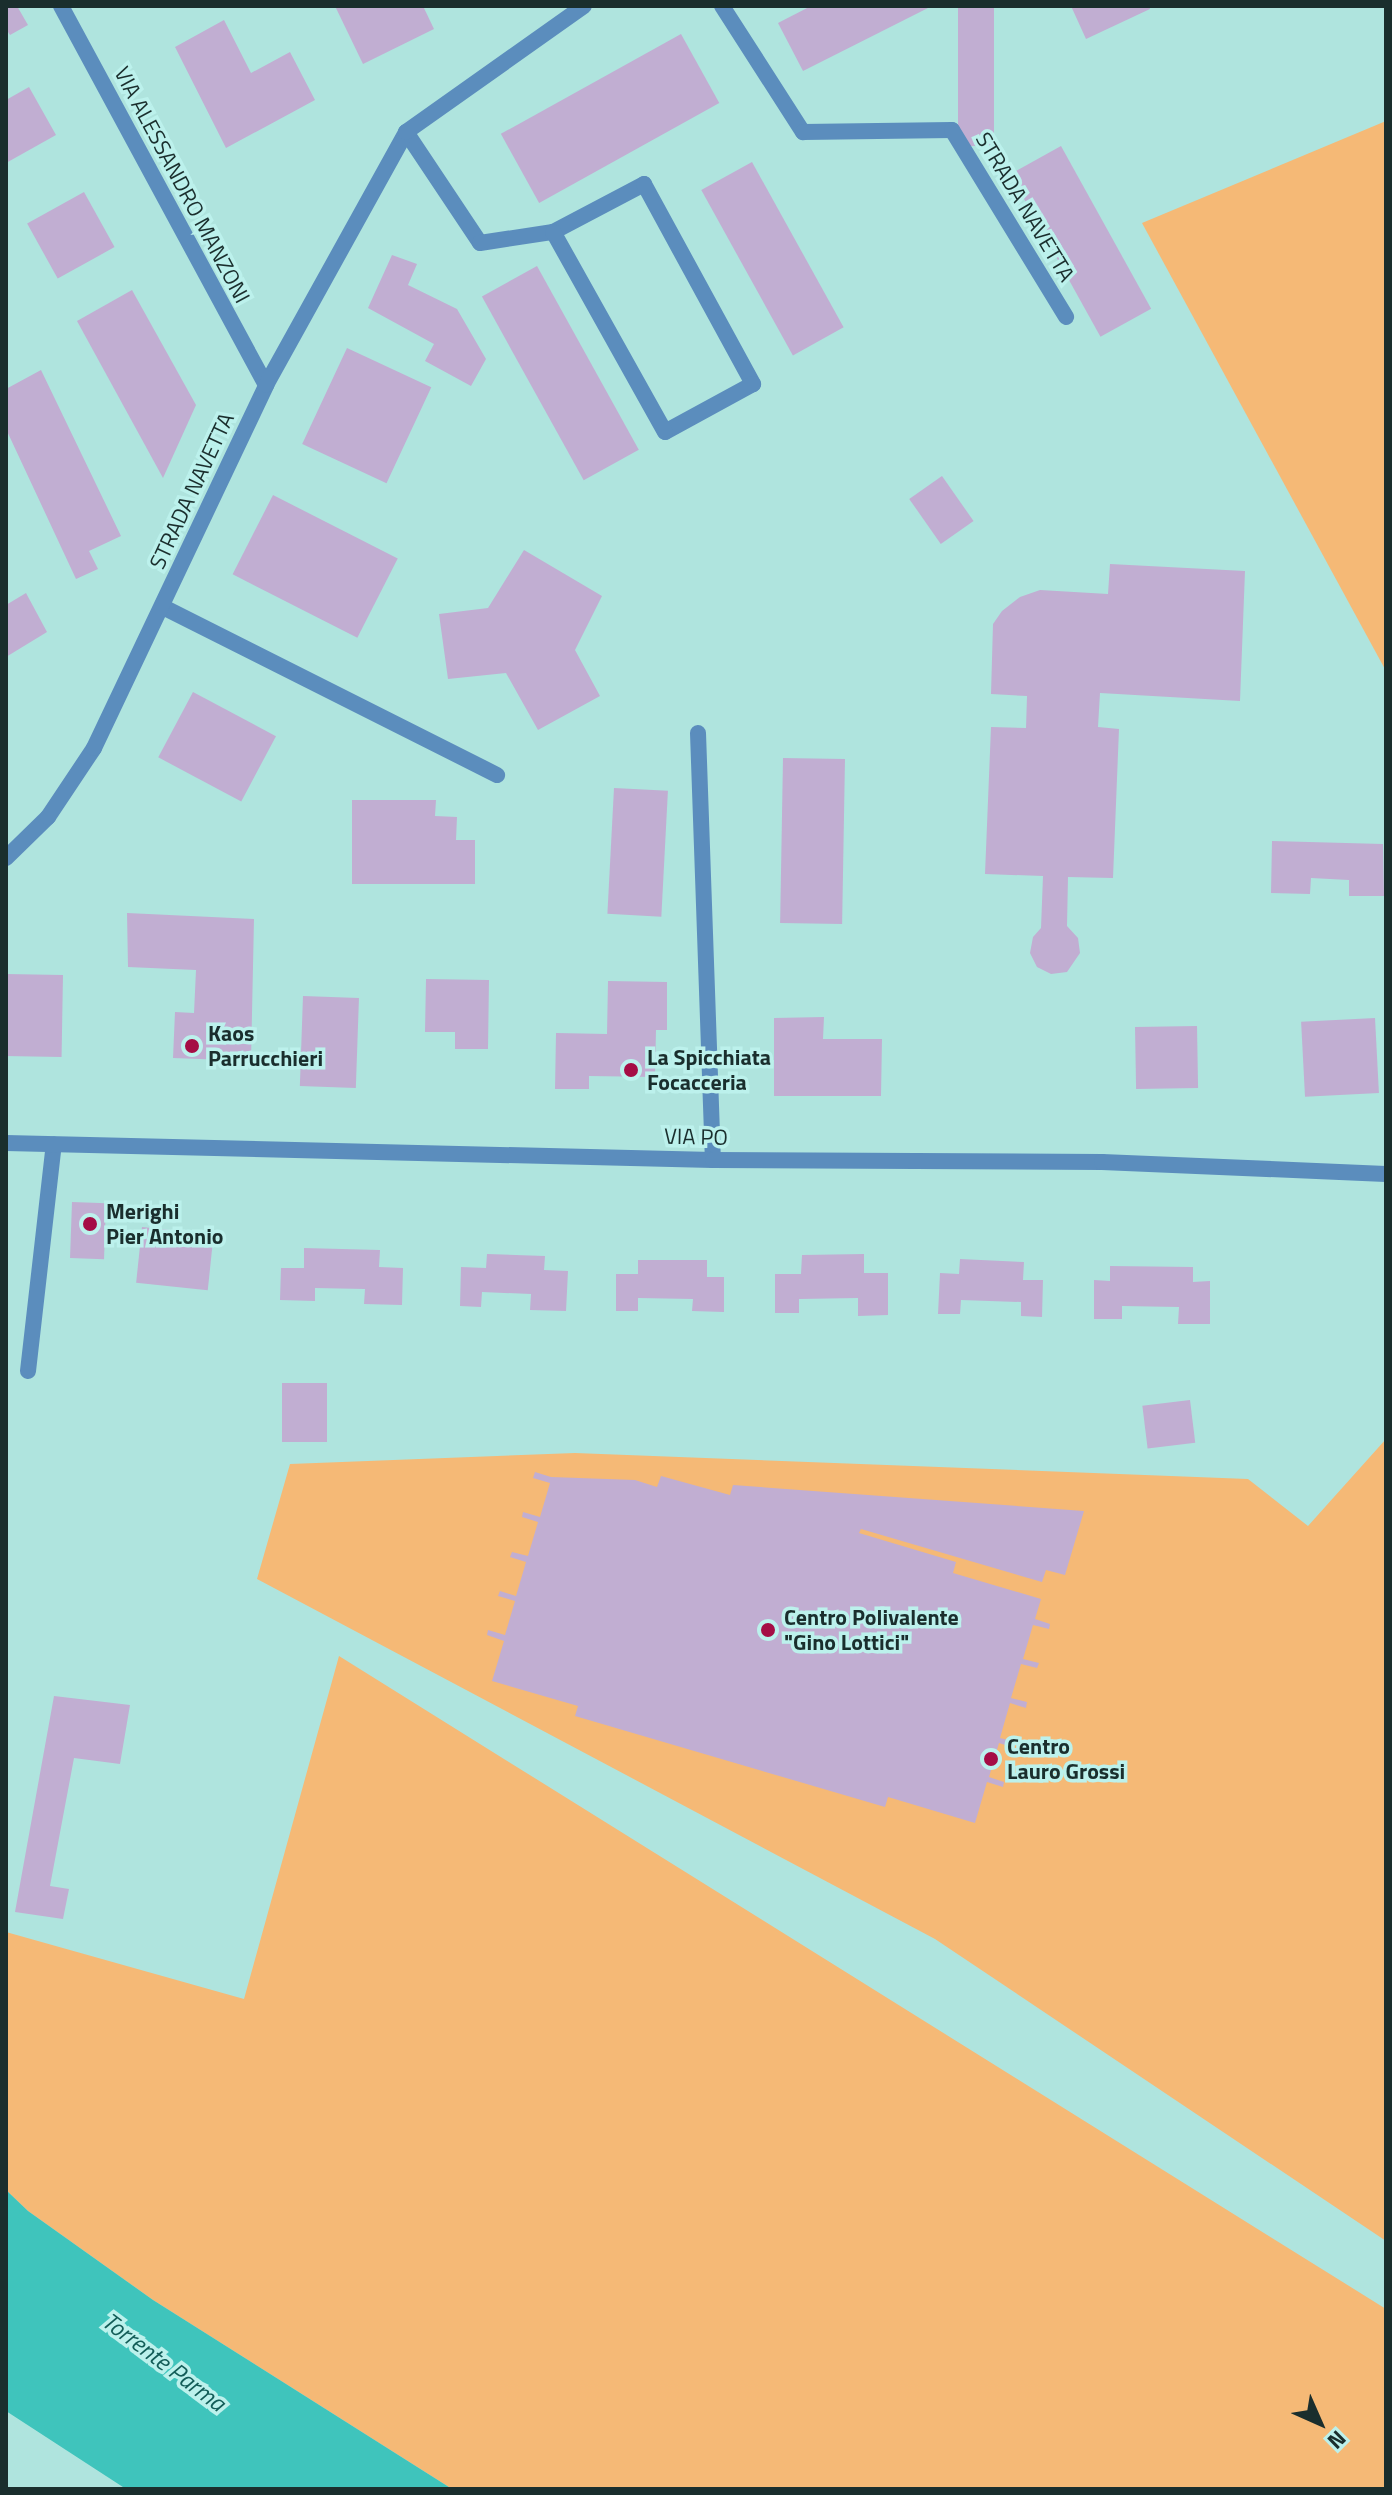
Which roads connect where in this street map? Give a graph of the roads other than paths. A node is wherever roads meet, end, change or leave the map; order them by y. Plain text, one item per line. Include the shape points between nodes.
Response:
1 (61, 6) edge
2 (584, 6) edge
3 (722, 6) edge
4 (406, 132) junction
5 (553, 232) junction
6 (1066, 317) dead end
7 (266, 385) junction
8 (163, 607) junction
9 (698, 733) dead end
10 (497, 775) dead end
11 (6, 858) edge
12 (6, 1143) edge
13 (54, 1144) junction
14 (713, 1160) junction
15 (1386, 1174) edge
16 (28, 1371) dead end

1 - 7 street, VIA ALESSANDRO MANZONI
2 - 4 street, STRADA NAVETTA
3 - 6 street, STRADA NAVETTA via 803,132 952,130
4 - 5 street via 480,243
4 - 7 street, STRADA NAVETTA
5 - 5 street via 665,432 753,384 644,184
7 - 8 street, STRADA NAVETTA
8 - 10 street
8 - 11 street, STRADA NAVETTA via 94,748 48,817
9 - 14 street
12 - 13 street, VIA PO
13 - 14 street, VIA PO
13 - 16 street
14 - 15 street, VIA PO via 1102,1162

